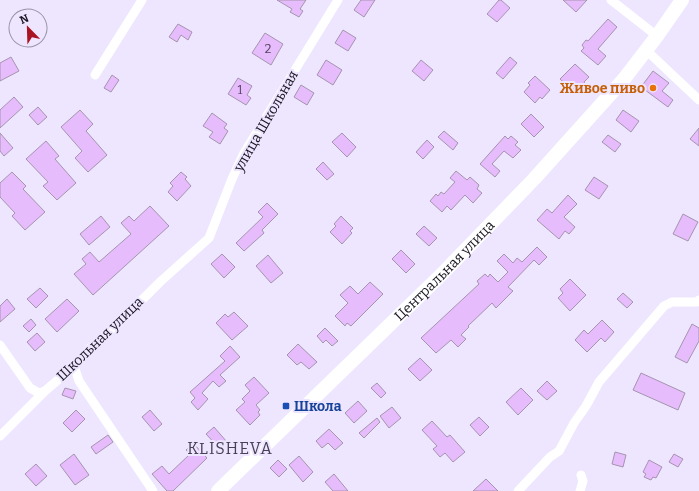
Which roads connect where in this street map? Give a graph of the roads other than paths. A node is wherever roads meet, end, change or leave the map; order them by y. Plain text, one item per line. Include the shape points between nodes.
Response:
1 (142, 0) edge
2 (338, 0) edge
3 (611, 0) edge
4 (682, 0) edge
5 (657, 36) junction
6 (646, 50) junction
7 (95, 74) dead end
8 (699, 100) edge
9 (202, 244) joint
10 (699, 300) edge
11 (0, 345) edge
12 (74, 366) junction
13 (45, 391) junction
14 (0, 436) edge
15 (581, 475) dead end
16 (153, 491) edge
17 (218, 491) edge
18 (518, 491) edge
19 (580, 491) edge

1 - 7 street
2 - 9 street, улица Школьная via 244,153 209,238
3 - 5 street
4 - 5 main road, Центральная улица
5 - 6 main road, Центральная улица
6 - 8 street
6 - 17 main road, Центральная улица via 624,79 539,173 441,275
9 - 12 street, Школьная улица
10 - 18 street via 672,302 664,306 599,382 559,451
11 - 13 street via 30,388 39,393
12 - 13 street, Школьная улица
12 - 16 street via 79,381
13 - 14 street, Школьная улица
15 - 19 street via 583,481

